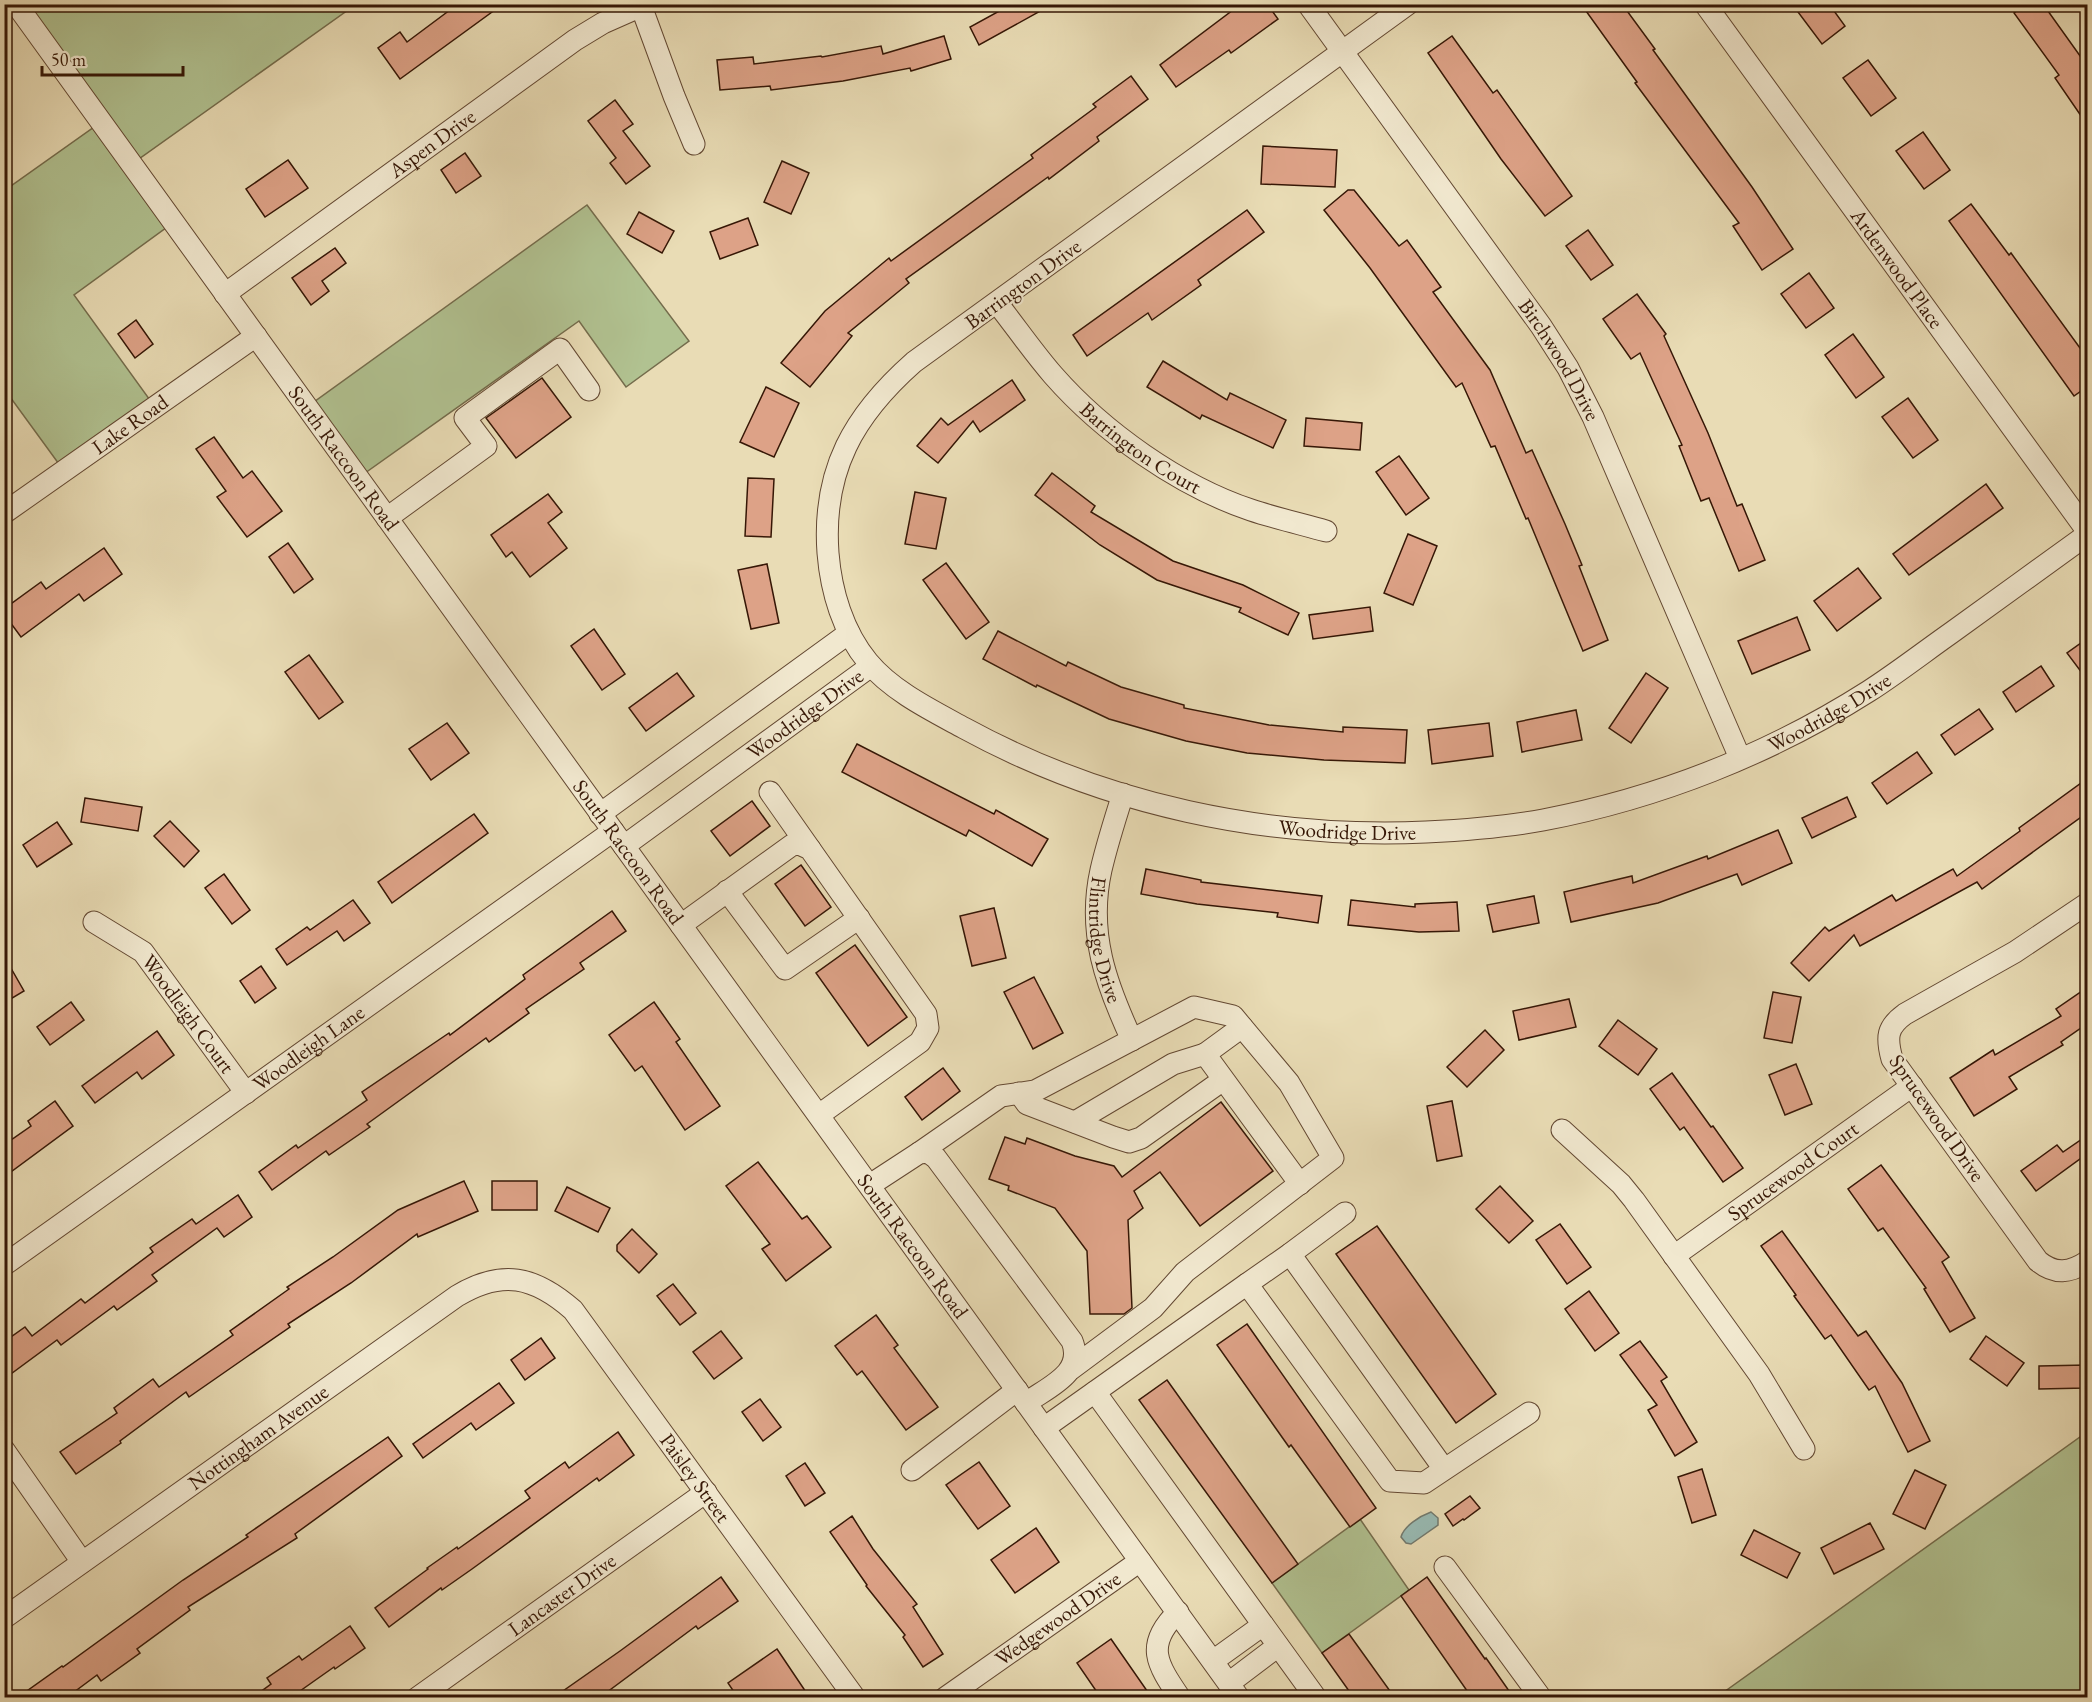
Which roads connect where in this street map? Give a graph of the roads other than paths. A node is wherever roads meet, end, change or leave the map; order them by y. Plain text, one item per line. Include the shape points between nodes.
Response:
1 (16, 4) edge
2 (1308, 4) edge
3 (1408, 4) edge
4 (1706, 4) edge
5 (644, 5) edge
6 (1342, 52) junction
7 (694, 144) dead end
8 (225, 294) junction
9 (997, 303) junction
10 (256, 336) junction
11 (589, 390) dead end
12 (4, 513) edge
13 (387, 518) junction
14 (1326, 531) dead end
15 (2088, 533) edge
16 (849, 633) junction
17 (871, 666) junction
18 (1740, 758) junction
19 (770, 792) dead end
20 (1123, 794) junction
21 (600, 814) junction
22 (618, 838) junction
23 (810, 849) junction
24 (727, 891) junction
25 (2088, 903) edge
26 (859, 918) junction
27 (94, 922) dead end
28 (681, 925) junction
29 (1242, 1027) junction
30 (1132, 1040) junction
31 (1205, 1054) junction
32 (1223, 1080) junction
33 (1912, 1086) junction
34 (246, 1093) junction
35 (1018, 1093) junction
36 (819, 1115) junction
37 (1075, 1122) junction
38 (1562, 1130) dead end
39 (919, 1153) junction
40 (1300, 1184) junction
41 (870, 1185) junction
42 (1345, 1213) dead end
43 (1290, 1254) junction
44 (1674, 1256) junction
45 (2088, 1261) edge
46 (4, 1264) edge
47 (520, 1280) joint
48 (1247, 1284) junction
49 (1071, 1369) junction
50 (1095, 1392) junction
51 (1022, 1396) junction
52 (1529, 1413) dead end
53 (1044, 1428) junction
54 (1804, 1449) dead end
55 (4, 1450) edge
56 (1444, 1469) junction
57 (912, 1470) dead end
58 (706, 1492) junction
59 (1140, 1561) junction
60 (82, 1562) junction
61 (1445, 1567) dead end
62 (1178, 1612) junction
63 (4, 1618) edge
64 (1263, 1625) junction
65 (1278, 1646) junction
66 (1213, 1661) junction
67 (1234, 1690) edge
68 (417, 1698) edge
69 (855, 1698) edge
70 (945, 1698) edge
71 (1180, 1698) edge
72 (1316, 1698) edge
73 (1541, 1698) edge

1 - 8 street, South Raccoon Road
2 - 6 street, Birchwood Drive
3 - 6 street, Barrington Drive
4 - 15 street, Ardenwood Place
5 - 7 street
5 - 8 street, Aspen Drive via 575,40
6 - 9 street, Barrington Drive
6 - 18 street, Birchwood Drive via 1568,368 1593,417
8 - 10 street, South Raccoon Road
9 - 14 street, Barrington Court via 1053,375 1099,420 1138,450 1210,493 1250,510
9 - 16 street, Barrington Drive via 888,385 850,436 833,484 827,542 832,582
10 - 12 street, Lake Road
10 - 13 street, South Raccoon Road
11 - 13 street via 560,349 465,418 486,446
13 - 21 street, South Raccoon Road
15 - 18 street, Woodridge Drive via 1869,691 1800,731
16 - 17 street, Barrington Drive
16 - 21 street, Woodridge Drive
17 - 20 street, Woodridge Drive via 898,688 986,740
17 - 22 street, Woodridge Drive
18 - 20 street, Woodridge Drive via 1685,782 1608,806 1539,821 1468,830 1377,834 1297,830 1210,816
19 - 23 street
20 - 30 street, Flintridge Drive via 1101,870 1096,913 1102,966
21 - 22 street, South Raccoon Road
22 - 28 street, South Raccoon Road
22 - 34 street, Woodleigh Lane
23 - 24 street via 792,845
23 - 26 street
24 - 26 street via 785,969
24 - 28 street
25 - 33 street, Sprucewood Drive via 2015,952 1895,1021 1889,1046 1892,1059
26 - 36 street via 926,1014 928,1028 920,1042
27 - 34 street, Woodleigh Court via 142,952
28 - 36 street, South Raccoon Road
29 - 30 street via 1233,1016 1194,1007
29 - 31 street
29 - 40 street via 1289,1083 1333,1158
30 - 35 street via 1035,1091
31 - 32 street
31 - 37 street via 1173,1064
32 - 37 street via 1130,1142
32 - 40 street
33 - 44 street, Sprucewood Court
33 - 45 street, Sprucewood Drive via 2038,1261 2052,1271 2067,1271
34 - 46 street, Woodleigh Lane
35 - 37 street via 1027,1104
35 - 39 street via 1000,1096
36 - 41 street, South Raccoon Road
38 - 44 street via 1621,1184
39 - 41 street
39 - 49 street via 928,1152 936,1158 1072,1341 1076,1351
40 - 49 street via 1185,1272 1153,1308
41 - 51 street, South Raccoon Road
42 - 43 street
43 - 48 street
43 - 56 street
44 - 54 street via 1759,1374
47 - 58 street, Paisley Street via 555,1294 573,1310
47 - 60 street, Nottingham Avenue via 498,1279 457,1296
48 - 50 street
48 - 56 street via 1390,1482 1424,1483
49 - 51 street
50 - 53 street
50 - 64 street
51 - 53 street, South Raccoon Road
51 - 57 street
52 - 56 street
53 - 59 street, South Raccoon Road
55 - 60 street
58 - 68 street, Lancaster Drive
58 - 69 street, Paisley Street
59 - 62 street, South Raccoon Road
59 - 70 street, Wedgewood Drive
60 - 63 street, Nottingham Avenue
61 - 73 street
62 - 66 street, South Raccoon Road
62 - 71 street via 1164,1625 1156,1655
64 - 65 street
64 - 66 street
65 - 67 street
65 - 72 street
66 - 67 street, South Raccoon Road

